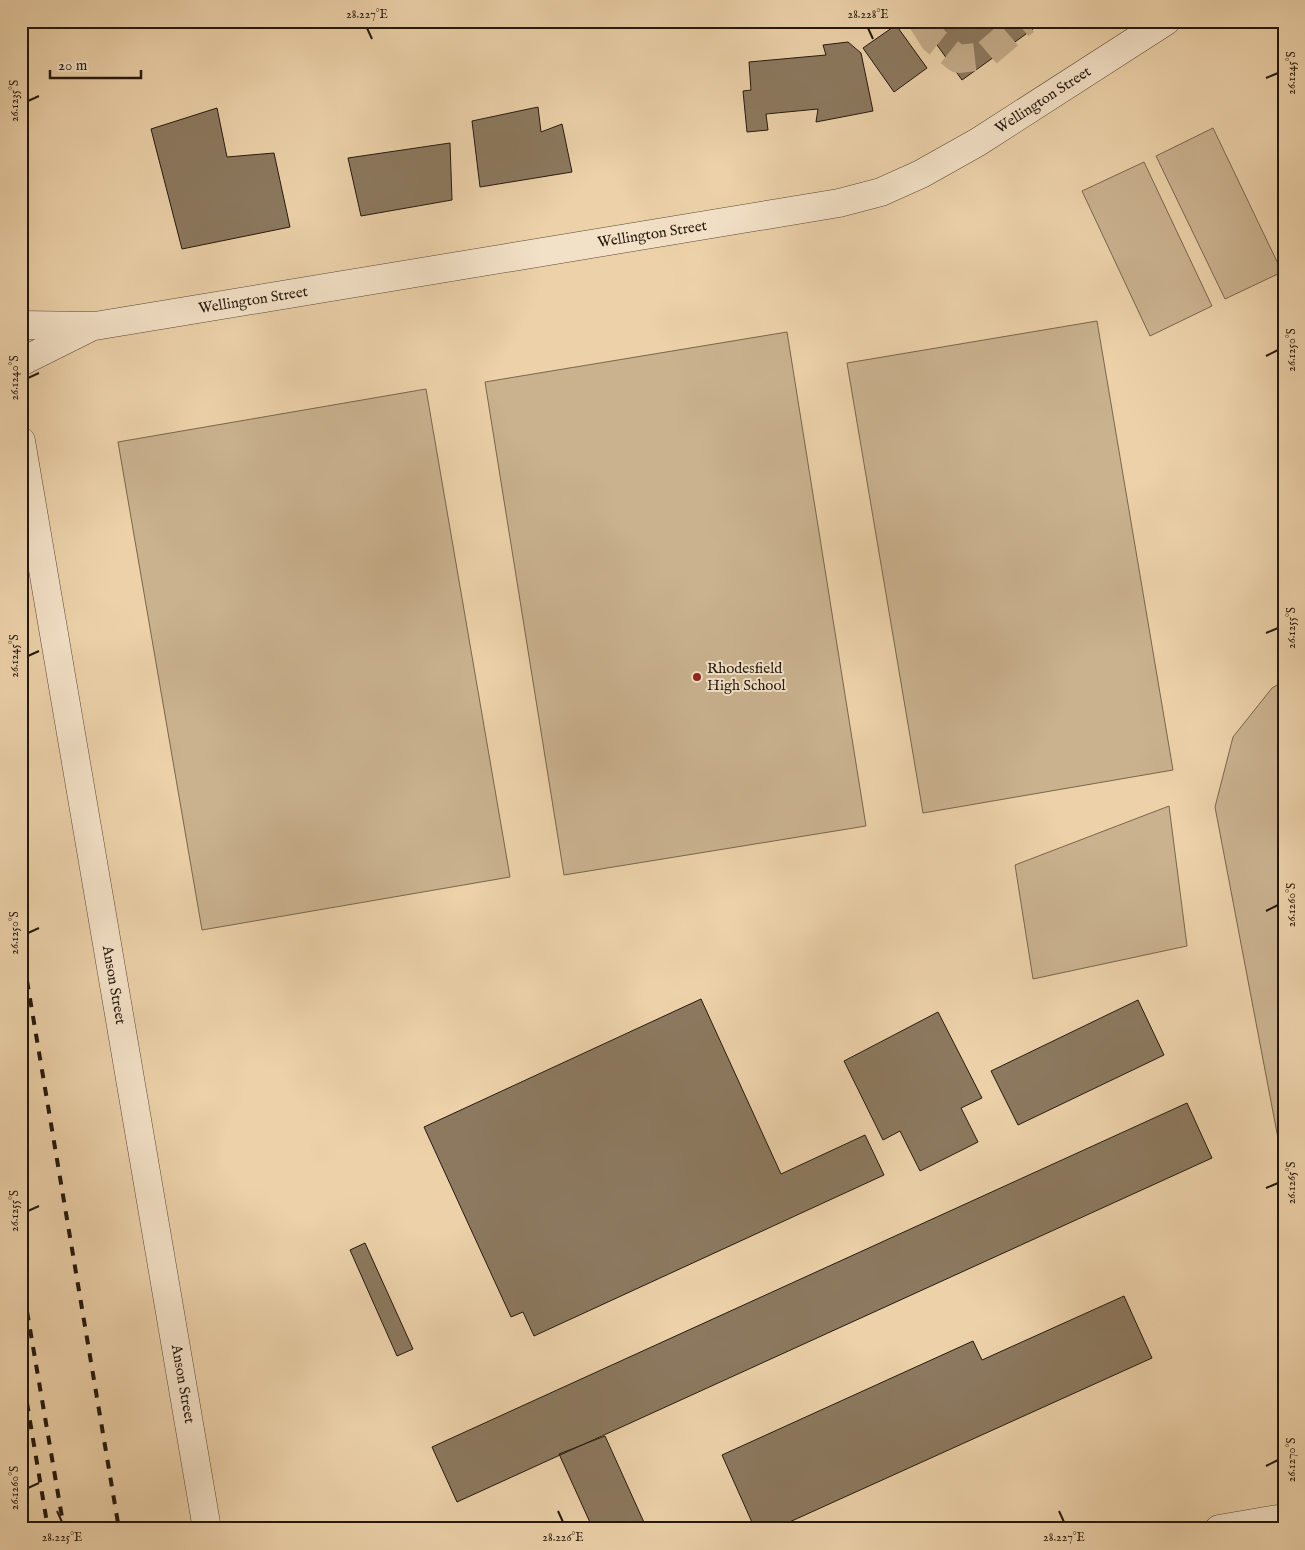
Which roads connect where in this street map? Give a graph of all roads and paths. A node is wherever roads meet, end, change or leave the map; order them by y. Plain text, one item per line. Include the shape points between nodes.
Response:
1 (1166, 21) edge
2 (21, 325) edge
3 (94, 326) junction
4 (21, 362) edge
5 (21, 441) edge
6 (1284, 1518) edge
7 (207, 1529) edge
8 (1219, 1529) edge

1 - 3 street, Wellington Street via 978,142 881,192 839,203
2 - 3 street, Wellington Street
3 - 4 street, Wellington Street
5 - 7 street, Anson Street
6 - 8 street

